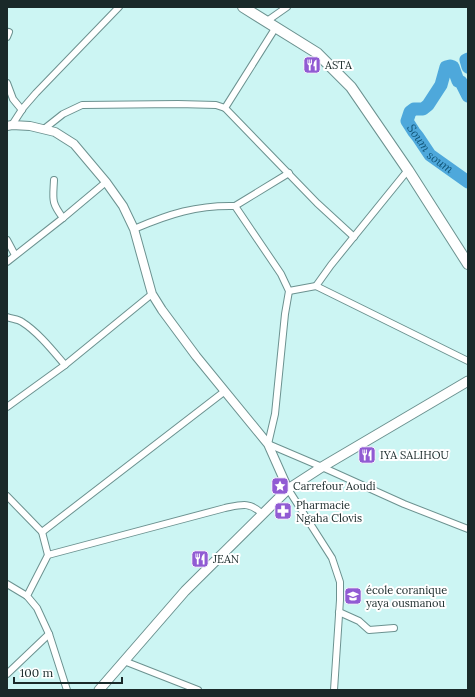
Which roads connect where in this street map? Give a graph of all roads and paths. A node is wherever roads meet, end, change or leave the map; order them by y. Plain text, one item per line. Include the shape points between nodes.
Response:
1 (119, 7) edge
2 (243, 7) edge
3 (286, 7) edge
4 (267, 21) junction
5 (276, 27) junction
6 (7, 83) edge
7 (225, 108) junction
8 (22, 110) junction
9 (10, 125) edge
10 (44, 129) junction
11 (408, 170) junction
12 (289, 173) junction
13 (54, 180) dead end
14 (106, 182) junction
15 (235, 206) junction
16 (63, 218) junction
17 (134, 229) junction
18 (354, 237) junction
19 (7, 240) edge
20 (15, 255) junction
21 (7, 262) edge
22 (468, 264) edge
23 (316, 286) junction
24 (289, 291) junction
25 (152, 294) junction
26 (7, 317) edge
27 (468, 361) edge
28 (65, 365) junction
29 (468, 381) edge
30 (225, 391) junction
31 (7, 407) edge
32 (268, 444) junction
33 (322, 467) junction
34 (288, 489) junction
35 (7, 496) edge
36 (262, 514) junction
37 (468, 529) edge
38 (42, 532) junction
39 (48, 555) junction
40 (7, 584) edge
41 (27, 596) junction
42 (339, 612) junction
43 (394, 628) dead end
44 (49, 634) junction
45 (124, 661) junction
46 (7, 674) edge
47 (67, 690) edge
48 (99, 690) edge
49 (198, 690) edge
50 (334, 690) edge

1 - 8 street
2 - 4 main road
3 - 4 street
4 - 5 main road
5 - 7 street
5 - 11 main road via 317,53 351,87
6 - 8 street via 13,99
7 - 10 street via 216,105 186,104 82,105 63,114
7 - 12 street
8 - 9 street
9 - 10 street
10 - 14 street via 55,132 74,144
11 - 18 street
11 - 22 main road
12 - 15 street
12 - 18 street
13 - 16 street via 54,206
14 - 16 street
14 - 17 street
15 - 17 street via 218,205 176,212
15 - 24 street via 281,274
16 - 20 street
17 - 25 street
18 - 23 street
19 - 20 street
20 - 21 street
23 - 24 street
23 - 27 street
24 - 32 street via 275,414
25 - 28 street
25 - 30 street via 196,356
26 - 28 street via 26,325
28 - 31 street
29 - 33 main road
30 - 32 street
30 - 38 street
32 - 33 street
32 - 34 street
33 - 34 main road
33 - 37 street via 404,504
34 - 36 main road
34 - 42 street via 337,570 340,582
35 - 38 street
36 - 39 street via 251,506 225,508
36 - 45 main road via 185,591
38 - 39 street
39 - 41 street
40 - 41 street
41 - 44 street via 37,608
42 - 43 street via 359,621 369,630
42 - 50 street
44 - 46 street
44 - 47 street
45 - 48 main road
45 - 49 street

